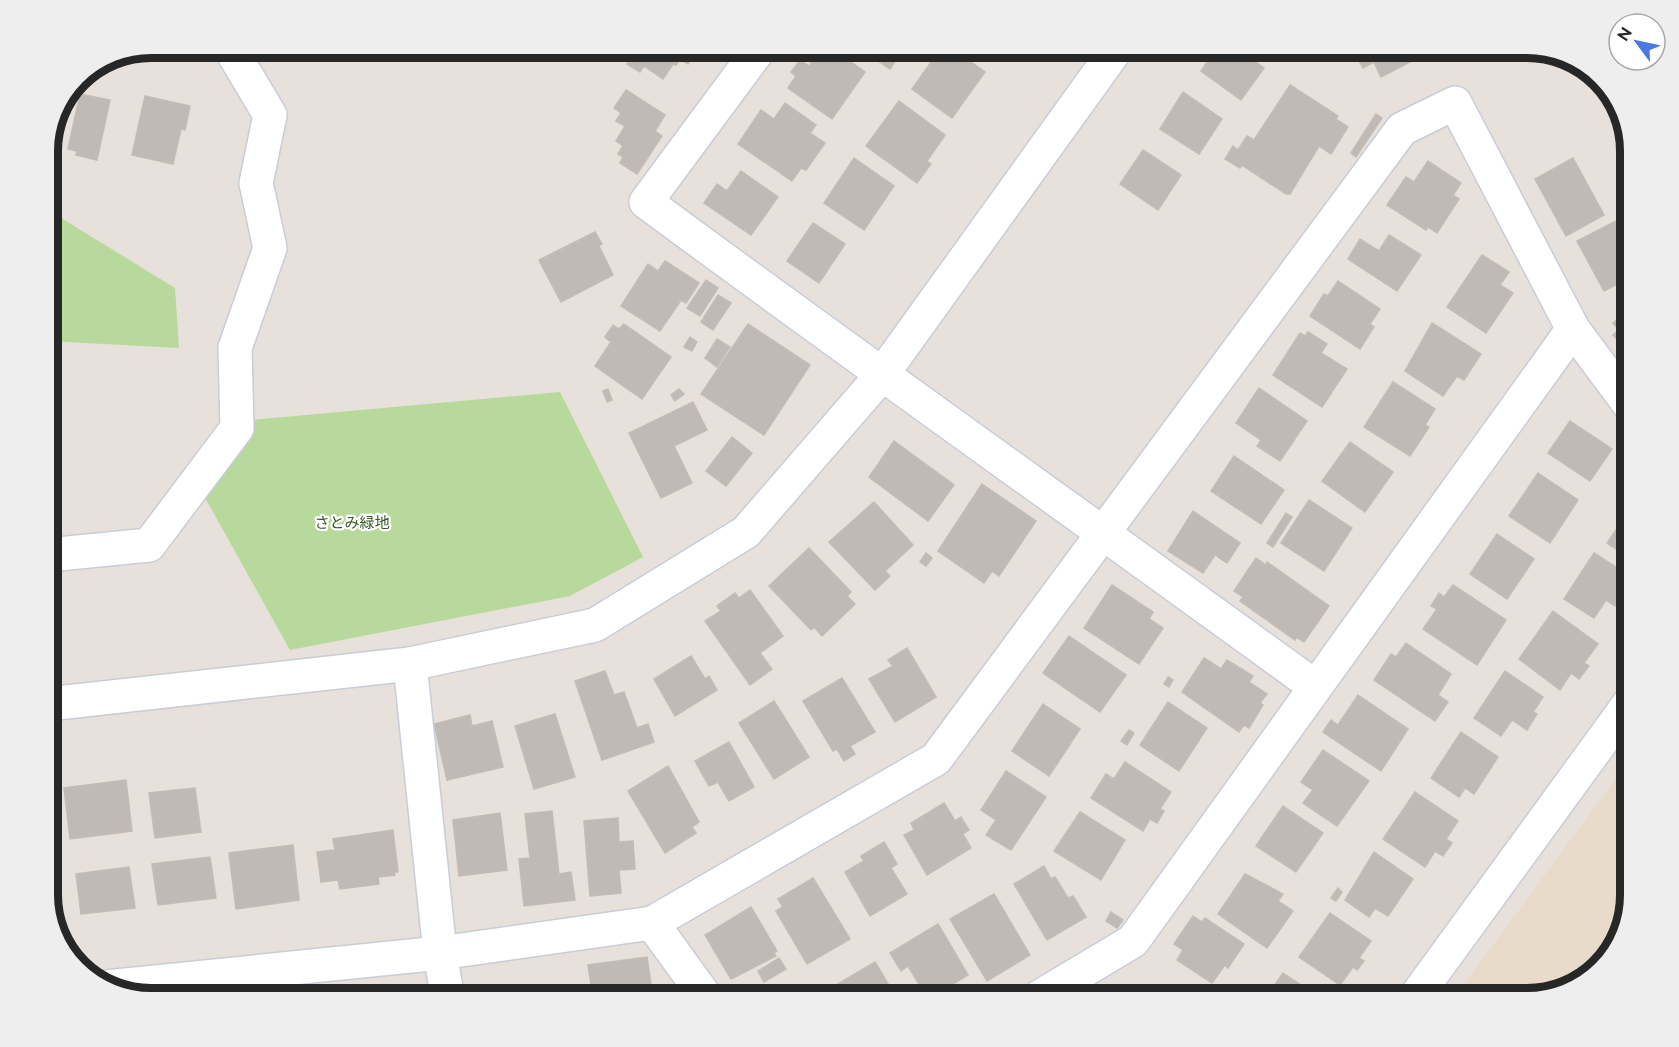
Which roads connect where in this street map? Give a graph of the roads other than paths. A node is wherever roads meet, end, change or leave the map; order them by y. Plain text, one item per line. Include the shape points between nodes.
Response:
1 (236, 58) edge
2 (753, 58) edge
3 (1110, 58) edge
4 (1573, 328) junction
5 (881, 376) junction
6 (1620, 392) edge
7 (1104, 533) junction
8 (59, 554) edge
9 (410, 664) junction
10 (1314, 686) junction
11 (59, 703) edge
12 (1620, 716) edge
13 (652, 923) junction
14 (440, 953) junction
15 (127, 985) edge
16 (446, 988) edge
17 (699, 988) edge
18 (1054, 988) edge
19 (1422, 988) edge

1 - 8 street via 270,115 256,183 270,248 235,348 237,428 149,544
2 - 5 street via 646,202
3 - 5 street
4 - 6 street
4 - 7 street via 1455,103 1402,129
4 - 10 street
5 - 7 street
5 - 9 street via 746,532 595,625
7 - 10 street
7 - 13 street via 936,759
9 - 11 street
9 - 14 street
10 - 18 street via 1133,941
12 - 19 street
13 - 14 street
13 - 17 street
14 - 15 street
14 - 16 street

